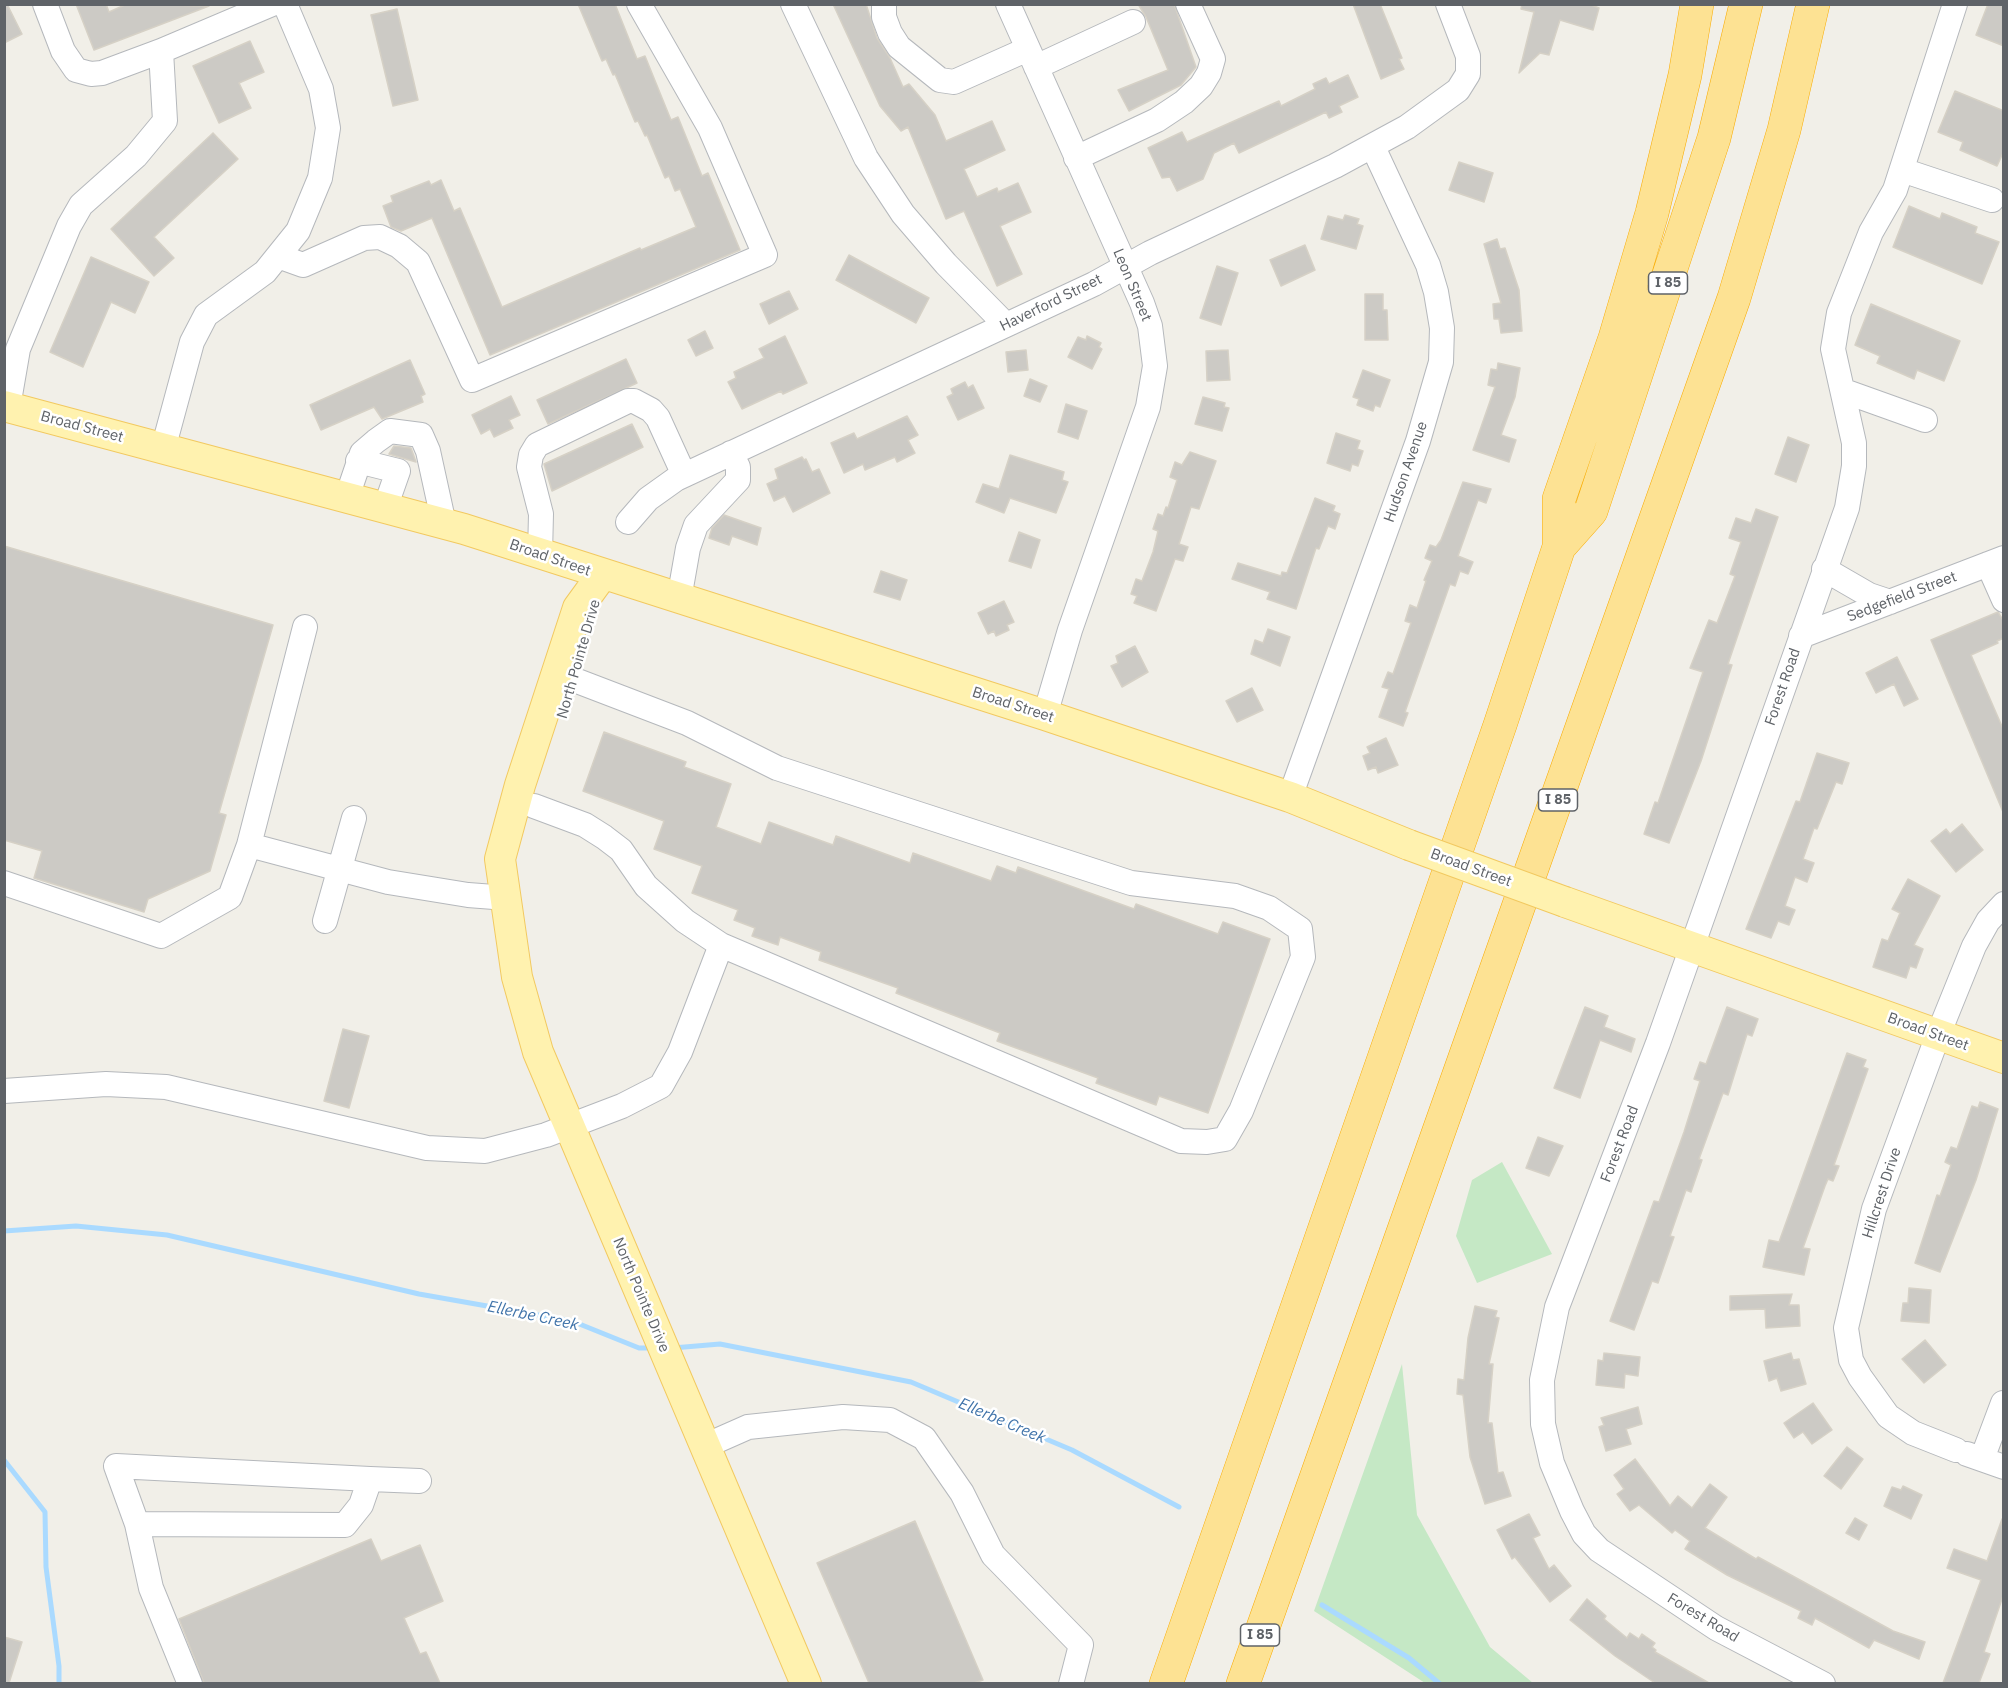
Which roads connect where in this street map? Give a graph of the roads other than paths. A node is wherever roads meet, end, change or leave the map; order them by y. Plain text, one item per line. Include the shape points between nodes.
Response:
1 (45, 4) edge
2 (272, 4) edge
3 (285, 4) edge
4 (639, 4) edge
5 (793, 4) edge
6 (884, 4) edge
7 (1008, 4) edge
8 (1188, 4) edge
9 (1448, 4) edge
10 (1697, 4) edge
11 (1746, 4) edge
12 (1813, 4) edge
13 (1954, 4) edge
14 (1133, 22) dead end
15 (162, 51) junction
16 (1032, 58) junction
17 (1373, 147) junction
18 (1076, 158) junction
19 (1902, 170) junction
20 (1992, 200) dead end
21 (278, 256) junction
22 (1125, 267) junction
23 (1006, 325) junction
24 (1844, 391) junction
25 (6, 407) edge
26 (1925, 420) dead end
27 (163, 449) junction
28 (731, 453) junction
29 (358, 461) junction
30 (432, 469) junction
31 (398, 471) junction
32 (684, 475) junction
33 (347, 497) junction
34 (386, 508) junction
35 (628, 522) dead end
36 (444, 524) junction
37 (1558, 547) junction
38 (540, 554) junction
39 (1996, 561) edge
40 (1824, 569) junction
41 (602, 575) junction
42 (679, 599) junction
43 (2004, 600) edge
44 (1890, 602) junction
45 (305, 627) dead end
46 (1801, 636) junction
47 (572, 679) junction
48 (1045, 715) junction
49 (1290, 797) junction
50 (534, 806) junction
51 (354, 818) dead end
52 (249, 845) junction
53 (338, 869) junction
54 (4, 883) edge
55 (507, 898) junction
56 (2004, 904) edge
57 (325, 921) dead end
58 (721, 945) junction
59 (1692, 948) junction
60 (1938, 1035) junction
61 (2004, 1058) edge
62 (4, 1091) edge
63 (570, 1126) junction
64 (2003, 1403) edge
65 (705, 1446) junction
66 (1977, 1457) edge
67 (370, 1479) junction
68 (419, 1481) dead end
69 (137, 1524) junction
70 (190, 1683) edge
71 (806, 1683) edge
72 (1071, 1683) edge
73 (1166, 1683) edge
74 (1243, 1683) edge
75 (1823, 1683) edge

1 - 15 street via 63,51 76,70 102,73
2 - 15 street
3 - 21 street via 321,89 328,128 320,178 298,231
4 - 21 street via 710,128 765,255 472,380 418,262 399,246 380,237 364,238 303,265
5 - 23 street via 866,158 903,214
6 - 16 street via 884,17 899,46 940,80 954,82
7 - 16 street, Leon Street
8 - 18 street via 1212,59 1201,86 1157,120
9 - 17 street, Haverford Street via 1468,56 1468,74 1458,90
10 - 37 highway via 1685,75 1652,213 1615,339 1559,500
11 - 37 highway, I 85 via 1714,138 1591,511
12 - 74 highway, I 85 via 1784,130 1734,298
13 - 19 street, Forest Road
14 - 16 street
15 - 25 street via 165,121 136,156 81,205 69,226 18,349
16 - 18 street, Leon Street
17 - 22 street, Haverford Street
17 - 49 street, Hudson Avenue via 1428,265 1442,328 1441,362 1418,441
18 - 22 street, Leon Street
19 - 20 street
19 - 24 street, Forest Road via 1871,232 1839,314 1833,348
21 - 27 street via 265,272 206,315 192,342
22 - 23 street, Haverford Street
22 - 48 street, Leon Street via 1150,326 1155,366 1152,385
23 - 28 street, Haverford Street
24 - 26 street
24 - 40 street, Forest Road via 1854,443 1851,490
25 - 27 main road, Broad Street
27 - 33 main road, Broad Street
28 - 32 street, Haverford Street
28 - 42 street via 738,467 738,480 696,525
29 - 30 street via 362,453 390,431 408,432 421,435
29 - 31 street
29 - 33 street
30 - 31 street
30 - 36 street
31 - 34 street
32 - 35 street, Haverford Street via 648,499
32 - 38 street via 658,417 634,401 537,444 529,466 541,514
33 - 34 main road, Broad Street
34 - 36 main road, Broad Street
36 - 38 main road, Broad Street
37 - 73 highway, I 85 via 1500,726
38 - 41 main road, Broad Street
39 - 43 street
39 - 44 street, Sedgefield Street
40 - 44 street
40 - 46 street, Forest Road
41 - 42 main road, Broad Street
41 - 47 main road, North Pointe Drive
41 - 55 main road, North Pointe Drive via 578,608 520,785 500,859
42 - 48 main road, Broad Street
44 - 46 street, Sedgefield Street
45 - 52 street
46 - 59 street, Forest Road
47 - 50 main road, North Pointe Drive
47 - 58 street via 687,723 777,768 1131,883 1235,896 1269,908 1300,929 1303,957 1241,1111 1225,1138 1207,1142 1180,1141
48 - 49 main road, Broad Street
49 - 59 main road, Broad Street, bridge via 1409,845
50 - 55 main road, North Pointe Drive
50 - 58 street via 585,825 604,837 621,850 646,886 685,921
51 - 53 street
52 - 53 street
52 - 54 street via 230,897 161,936
53 - 55 street via 388,882
53 - 57 street
55 - 63 main road, North Pointe Drive via 517,977 529,1029
56 - 60 street, Hillcrest Drive via 1988,921 1974,946
58 - 63 street via 680,1052 662,1086
59 - 60 main road, Broad Street
59 - 75 street, Forest Road via 1549,1332 1542,1380 1545,1434 1572,1511 1584,1534 1599,1550 1716,1628
60 - 61 main road, Broad Street
60 - 66 street, Hillcrest Drive via 1874,1209 1846,1328 1851,1359 1888,1416 1913,1432
62 - 63 street via 106,1084 166,1087 427,1148 485,1151
63 - 65 main road, North Pointe Drive
64 - 66 street
65 - 71 main road, North Pointe Drive
65 - 72 street via 748,1427 843,1417 890,1420 924,1438 963,1493 993,1555 1081,1645
67 - 68 street
67 - 69 street via 361,1505 345,1525
67 - 69 street via 116,1466
69 - 70 street via 151,1588

